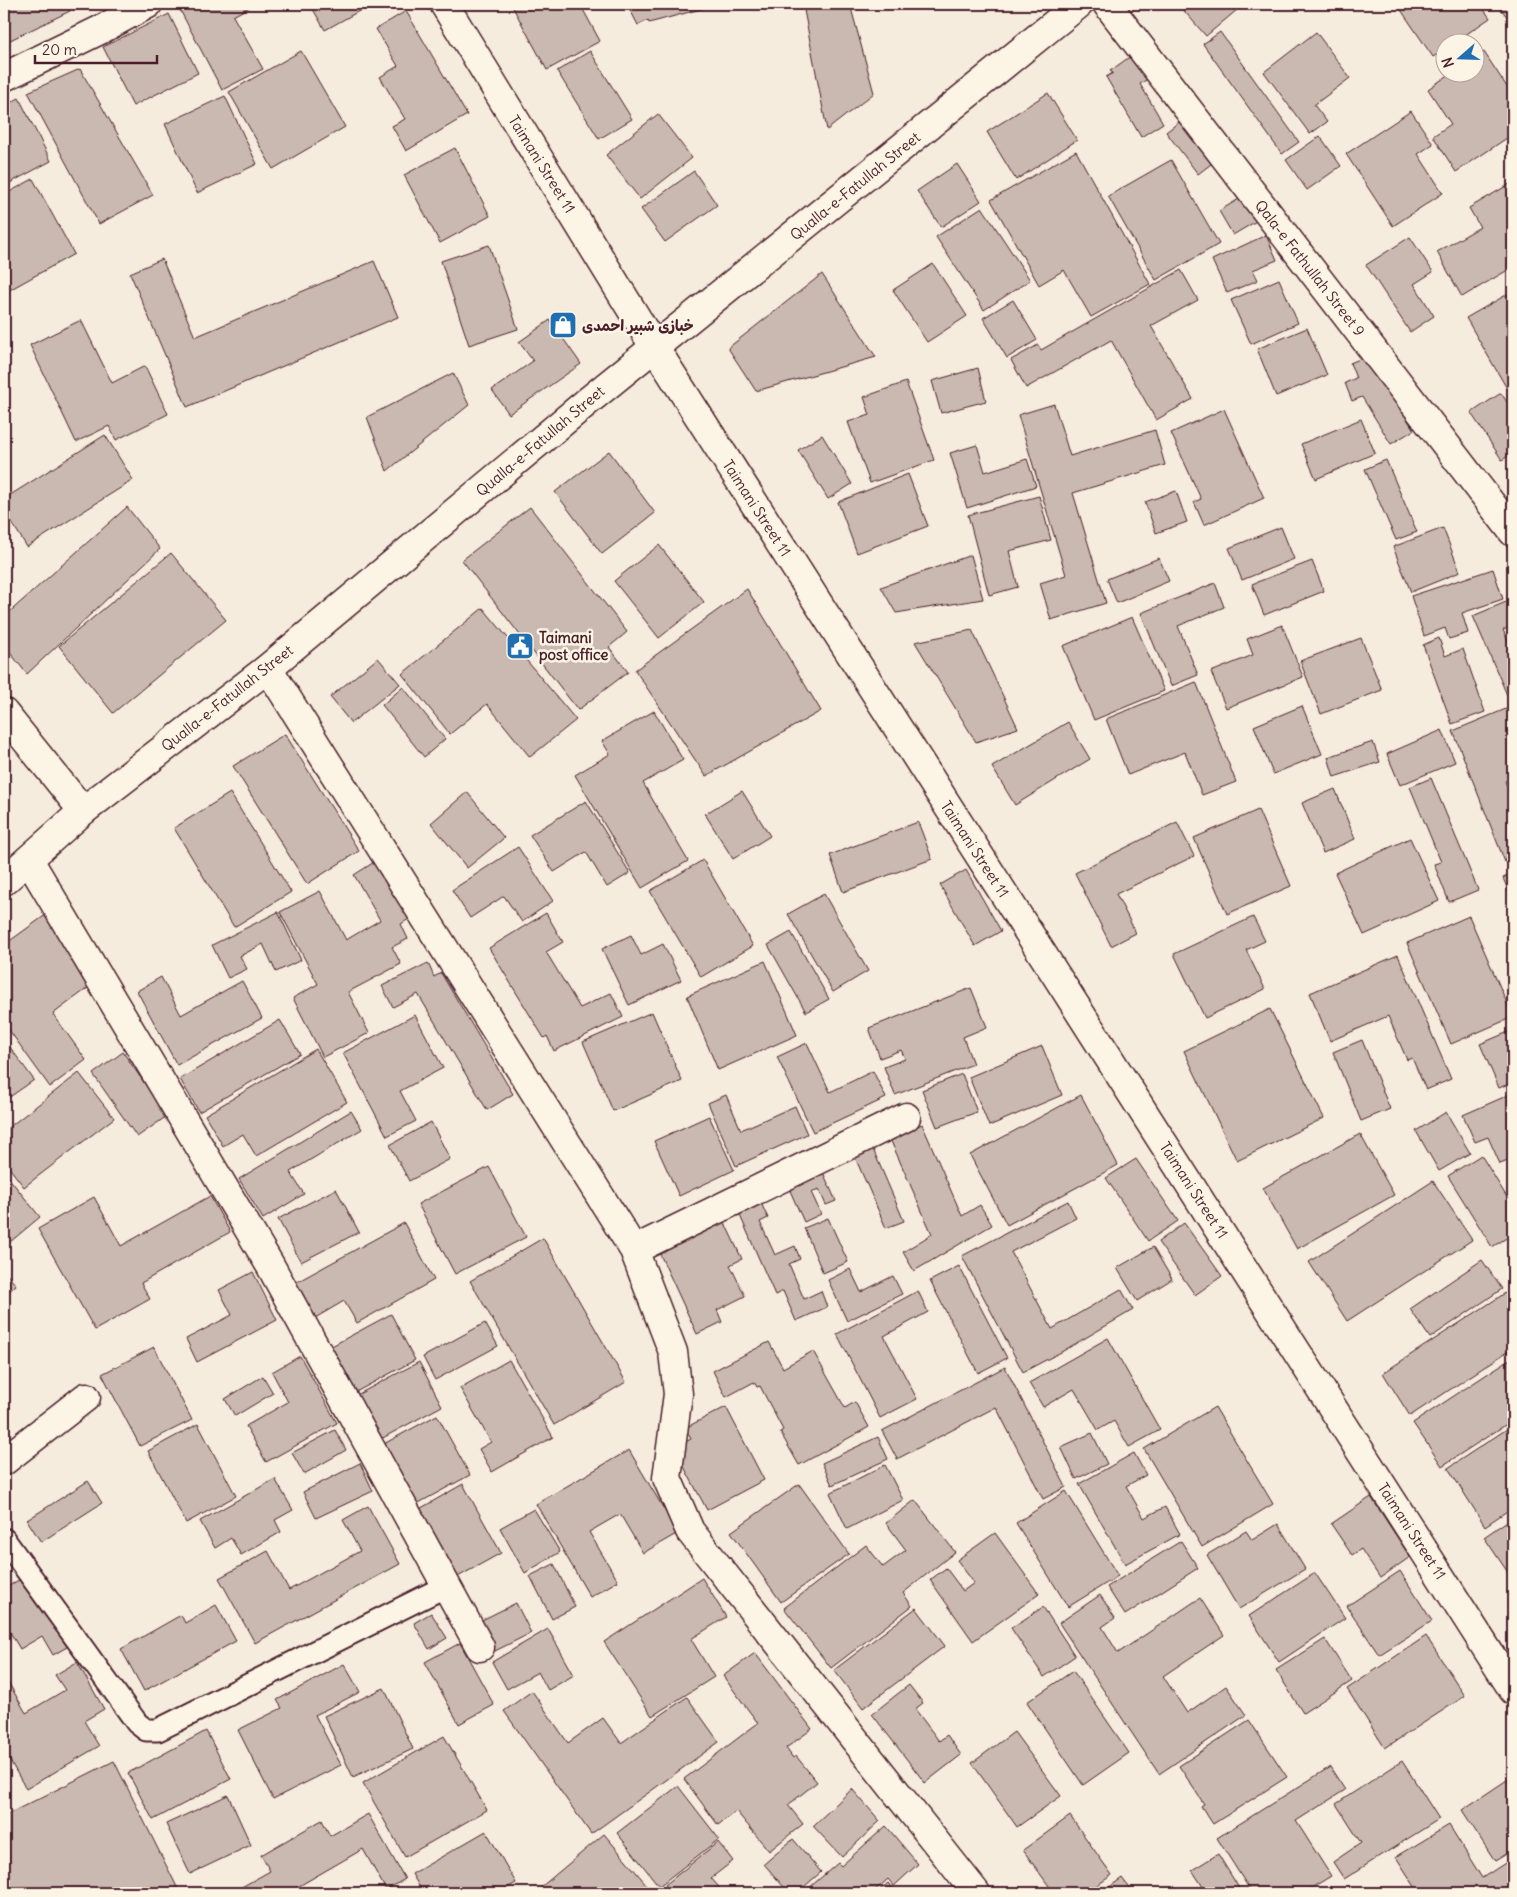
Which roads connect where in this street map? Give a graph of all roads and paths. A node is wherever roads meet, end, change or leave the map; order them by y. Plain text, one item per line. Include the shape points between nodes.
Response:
1 (148, 4) edge
2 (444, 4) edge
3 (1079, 4) edge
4 (1107, 4) edge
5 (4, 77) edge
6 (655, 348) junction
7 (1513, 532) edge
8 (268, 668) junction
9 (4, 713) edge
10 (83, 811) junction
11 (29, 860) junction
12 (4, 882) edge
13 (906, 1117) dead end
14 (634, 1250) junction
15 (86, 1397) dead end
16 (4, 1461) edge
17 (4, 1539) edge
18 (446, 1586) junction
19 (480, 1647) dead end
20 (1513, 1690) edge
21 (976, 1893) edge

1 - 5 street
2 - 6 street, Taimani Street 11
3 - 6 street, Qualla-e-Fatullah Street
4 - 7 street, Qala-e Fathullah Street 9
6 - 8 street, Qualla-e-Fatullah Street via 588,400
6 - 20 street, Taimani Street 11
8 - 10 street, Qualla-e-Fatullah Street
8 - 14 street
9 - 10 street
10 - 11 street, Qualla-e-Fatullah Street
11 - 12 street, Qualla-e-Fatullah Street
11 - 18 street via 270,1265
13 - 14 street
14 - 21 street via 673,1352 678,1394 666,1478 690,1531
15 - 16 street
17 - 18 lane via 137,1723 146,1730 158,1730
18 - 19 street

